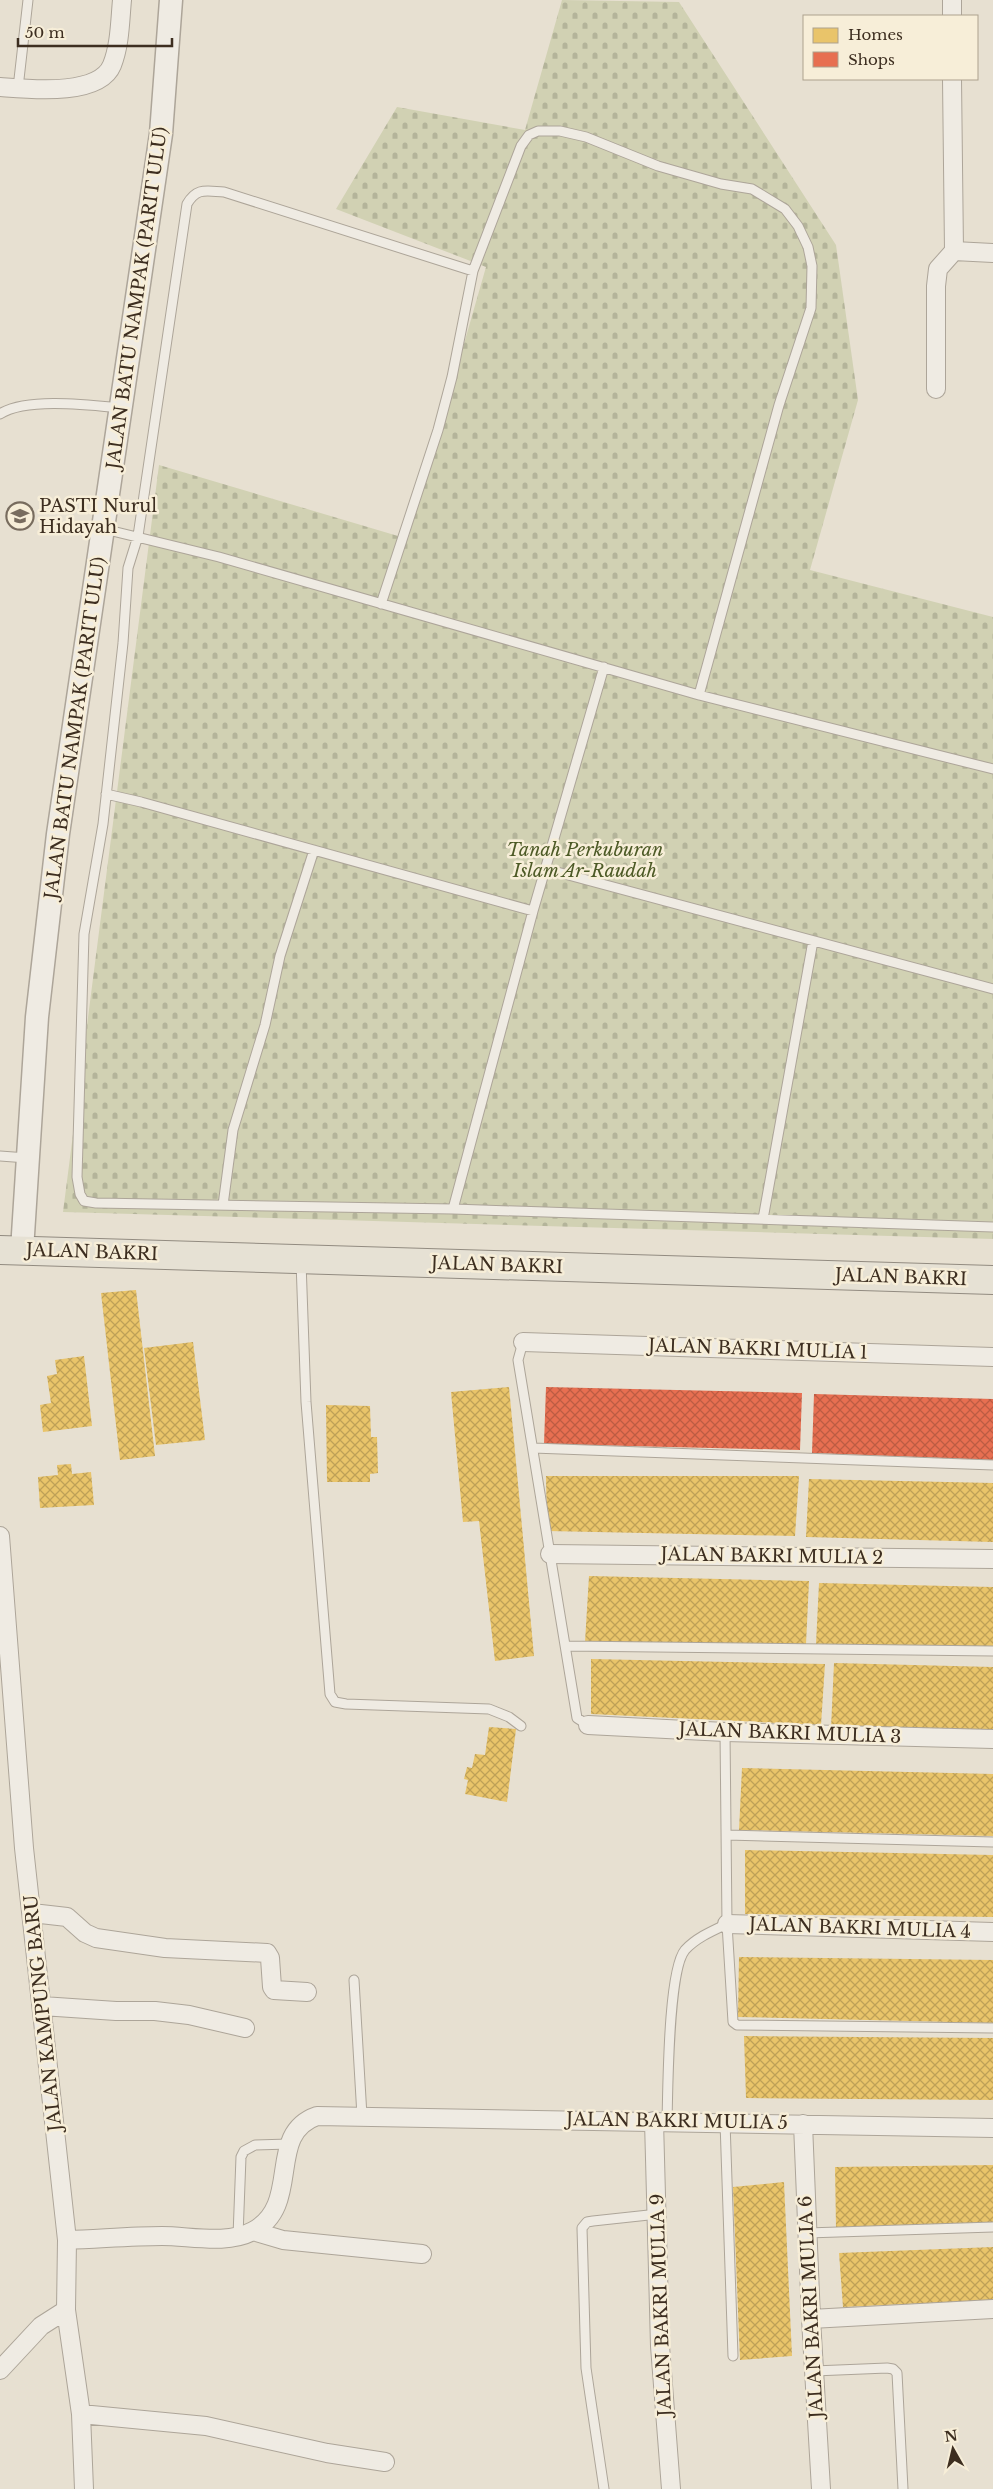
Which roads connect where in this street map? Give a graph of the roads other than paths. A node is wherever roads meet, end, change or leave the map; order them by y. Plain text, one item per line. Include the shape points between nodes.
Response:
1 (28, 0) edge
2 (122, 0) edge
3 (171, 0) edge
4 (952, 0) edge
5 (952, 15) edge
6 (952, 80) edge
7 (0, 87) edge
8 (18, 88) junction
9 (954, 251) junction
10 (993, 253) edge
11 (473, 271) junction
12 (936, 389) dead end
13 (122, 408) junction
14 (0, 414) edge
15 (104, 529) junction
16 (138, 536) junction
17 (381, 604) junction
18 (604, 667) junction
19 (699, 695) junction
20 (993, 769) edge
21 (106, 794) junction
22 (314, 850) junction
23 (546, 869) junction
24 (534, 911) junction
25 (813, 941) junction
26 (993, 989) edge
27 (0, 1156) edge
28 (28, 1158) junction
29 (223, 1205) junction
30 (452, 1209) junction
31 (762, 1219) junction
32 (993, 1227) edge
33 (11, 1250) edge
34 (301, 1259) junction
35 (993, 1280) edge
36 (523, 1342) joint
37 (993, 1357) edge
38 (532, 1448) junction
39 (993, 1465) edge
40 (0, 1536) edge
41 (550, 1554) junction
42 (993, 1559) edge
43 (566, 1646) junction
44 (993, 1651) edge
45 (588, 1725) joint
46 (521, 1726) dead end
47 (725, 1732) junction
48 (993, 1739) edge
49 (727, 1835) junction
50 (993, 1842) edge
51 (32, 1913) junction
52 (727, 1924) junction
53 (993, 1932) edge
54 (354, 1980) dead end
55 (307, 1992) dead end
56 (42, 2006) junction
57 (245, 2028) dead end
58 (993, 2028) edge
59 (362, 2116) junction
60 (661, 2121) junction
61 (725, 2122) junction
62 (803, 2124) junction
63 (993, 2128) edge
64 (289, 2144) junction
65 (658, 2214) junction
66 (993, 2227) edge
67 (807, 2233) junction
68 (245, 2234) junction
69 (68, 2240) junction
70 (422, 2254) dead end
71 (993, 2309) edge
72 (66, 2310) junction
73 (810, 2319) junction
74 (734, 2356) dead end
75 (0, 2370) edge
76 (814, 2371) junction
77 (81, 2414) junction
78 (385, 2462) dead end
79 (84, 2489) edge
80 (604, 2489) edge
81 (671, 2489) edge
82 (821, 2489) edge
83 (903, 2489) edge

1 - 8 lane
2 - 8 street via 116,52 104,77 95,83 68,88
3 - 13 street, JALAN BATU NAMPAK (PARIT ULU) via 161,134
4 - 5 street
6 - 9 street
7 - 8 street
9 - 10 street
9 - 12 street via 938,269
11 - 16 lane via 224,192 193,194 187,204 177,265
11 - 17 lane via 438,430
11 - 19 lane via 521,146 529,135 538,131 560,131 586,137 658,166 721,184 752,189 785,210 798,226 808,247 812,266 811,308 779,405
13 - 14 lane via 65,403 18,407
13 - 15 street, JALAN BATU NAMPAK (PARIT ULU)
15 - 16 lane
15 - 28 street, JALAN BATU NAMPAK (PARIT ULU) via 58,834 37,1018
16 - 17 lane
16 - 21 lane via 128,568
17 - 18 lane
18 - 19 lane
18 - 23 lane
19 - 20 lane
21 - 22 lane
21 - 29 lane via 84,934 77,1176 80,1194 84,1201 96,1203
22 - 24 lane
22 - 29 lane via 280,956 265,1025 233,1130
23 - 24 lane
23 - 25 lane
24 - 30 lane
25 - 26 lane
25 - 31 lane
27 - 28 lane
28 - 33 street, JALAN BATU NAMPAK (PARIT ULU)
29 - 30 lane
30 - 31 lane
31 - 32 lane
33 - 34 main road, JALAN BAKRI
34 - 35 main road, JALAN BAKRI
34 - 46 lane via 306,1402 330,1694 335,1702 346,1704 489,1709 509,1716
36 - 37 street, JALAN BAKRI MULIA 1
36 - 38 lane via 518,1360
38 - 39 lane
38 - 41 lane
40 - 51 street, JALAN KAMPUNG BARU
41 - 42 street, JALAN BAKRI MULIA 2
41 - 43 lane
43 - 44 lane
43 - 45 lane via 577,1718
45 - 47 street, JALAN BAKRI MULIA 3
47 - 48 street, JALAN BAKRI MULIA 3
47 - 49 lane
49 - 50 lane
49 - 52 lane
51 - 55 street via 67,1917 96,1938 165,1948 267,1953 274,1990
51 - 56 street, JALAN KAMPUNG BARU
52 - 53 street, JALAN BAKRI MULIA 4
52 - 58 lane via 732,2017 737,2025
52 - 60 lane via 699,1938 684,1951 675,1978
54 - 59 lane
56 - 57 street via 155,2011
56 - 69 street, JALAN KAMPUNG BARU
59 - 60 street, JALAN BAKRI MULIA 5
59 - 64 street, JALAN BAKRI MULIA 5 via 307,2119 297,2127
60 - 61 street, JALAN BAKRI MULIA 5
60 - 65 street, JALAN BAKRI MULIA 9
61 - 62 street, JALAN BAKRI MULIA 5
61 - 74 lane
62 - 63 street, JALAN BAKRI MULIA 5
62 - 67 street, JALAN BAKRI MULIA 6
64 - 68 street via 280,2196 274,2210
64 - 68 lane via 255,2145 244,2151 241,2157
65 - 80 lane via 587,2222 582,2228 586,2368
65 - 81 street, JALAN BAKRI MULIA 9 via 660,2346
66 - 67 lane
67 - 73 street, JALAN BAKRI MULIA 6
68 - 69 street
68 - 70 street
69 - 72 street, JALAN KAMPUNG BARU
71 - 73 street
72 - 75 street via 41,2326
72 - 77 street, JALAN KAMPUNG BARU
73 - 76 street, JALAN BAKRI MULIA 6
76 - 82 street, JALAN BAKRI MULIA 6
76 - 83 lane via 887,2368 897,2373
77 - 78 street via 206,2426 327,2453
77 - 79 street, JALAN KAMPUNG BARU

